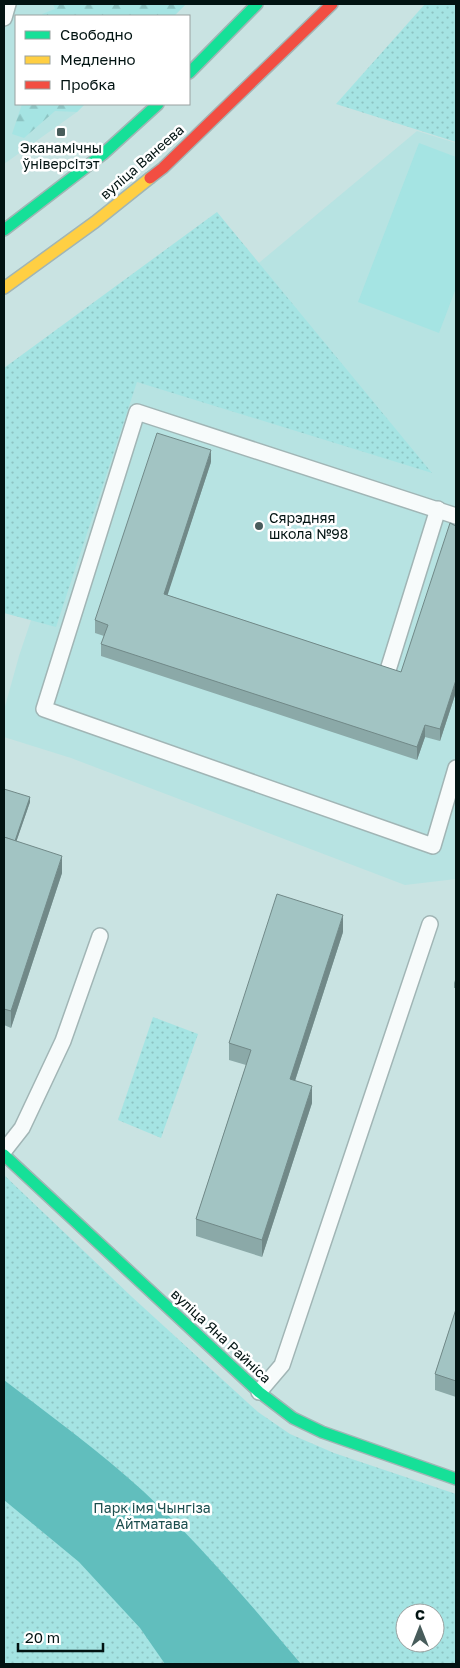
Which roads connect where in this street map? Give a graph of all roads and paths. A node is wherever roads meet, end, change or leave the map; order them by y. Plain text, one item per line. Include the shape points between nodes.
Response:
1 (8, 4) edge
2 (257, 4) edge
3 (332, 4) edge
4 (4, 18) edge
5 (190, 72) edge
6 (157, 105) edge
7 (4, 230) edge
8 (4, 288) edge
9 (438, 509) junction
10 (456, 516) edge
11 (388, 670) edge
12 (456, 768) edge
13 (430, 924) dead end
14 (100, 936) dead end
15 (4, 1153) edge
16 (259, 1392) junction
17 (456, 1479) edge

1 - 4 lane
2 - 5 main road
3 - 8 main road, вуліца Ванеева via 163,168
6 - 7 main road via 75,177
9 - 10 lane
9 - 11 lane
9 - 12 lane via 137,412 44,709 433,846
13 - 16 lane via 282,1365
14 - 15 lane via 63,1041 22,1128
15 - 16 main road, вуліца Яна Райніса
16 - 17 main road, вуліца Яна Райніса via 293,1418 322,1432

